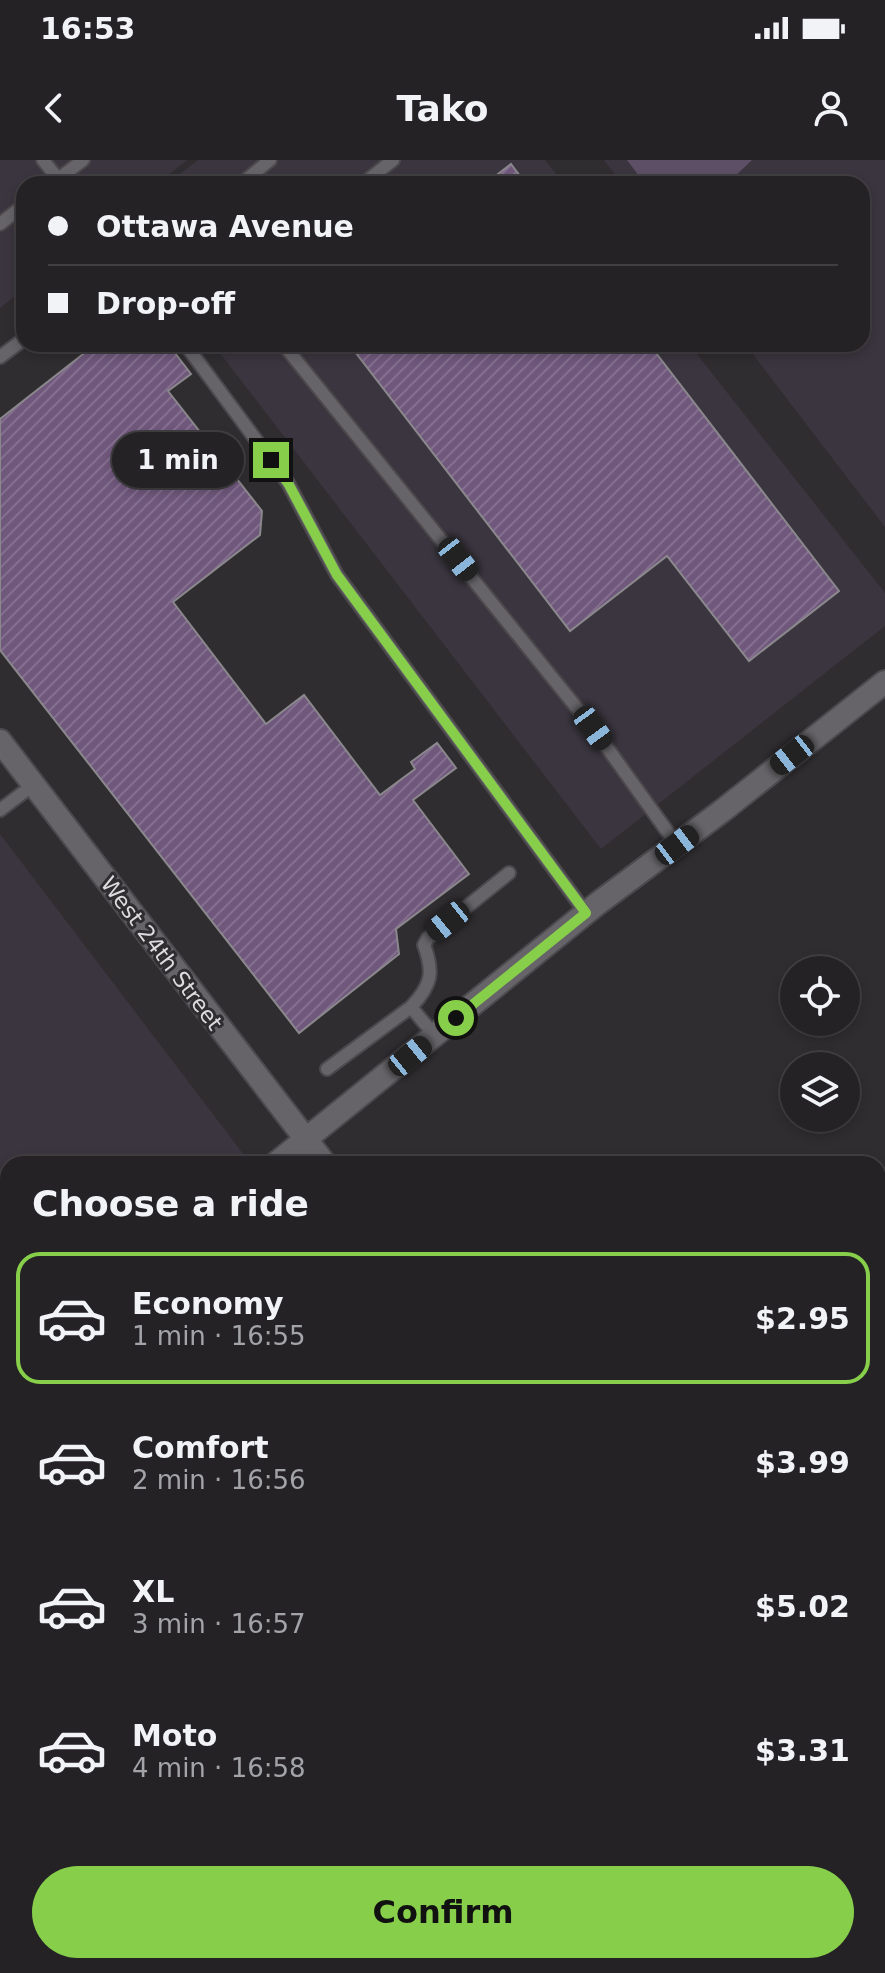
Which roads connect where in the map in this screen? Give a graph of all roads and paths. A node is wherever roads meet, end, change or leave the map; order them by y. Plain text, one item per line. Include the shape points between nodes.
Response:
1 (83, 160) edge
2 (270, 160) edge
3 (393, 160) edge
4 (63, 176) edge
5 (251, 176) edge
6 (373, 176) edge
7 (16, 211) edge
8 (0, 224) edge
9 (191, 352) edge
10 (289, 352) edge
11 (885, 682) edge
12 (0, 741) edge
13 (33, 785) junction
14 (0, 810) edge
15 (677, 845) junction
16 (509, 873) dead end
17 (586, 913) junction
18 (411, 1007) junction
19 (435, 1036) junction
20 (327, 1069) dead end
21 (306, 1140) junction
22 (285, 1156) edge
23 (319, 1156) edge

1 - 4 lane
2 - 5 lane
3 - 6 lane
7 - 8 lane
9 - 17 lane via 288,483 337,575
10 - 15 lane via 593,728
11 - 15 street
12 - 13 street, West 24th Street
13 - 14 lane
13 - 21 street, West 24th Street
15 - 17 street
16 - 18 lane via 428,938 424,945 433,974
17 - 19 street
18 - 19 lane
18 - 20 lane
19 - 21 street
21 - 22 street
21 - 23 street, West 24th Street

